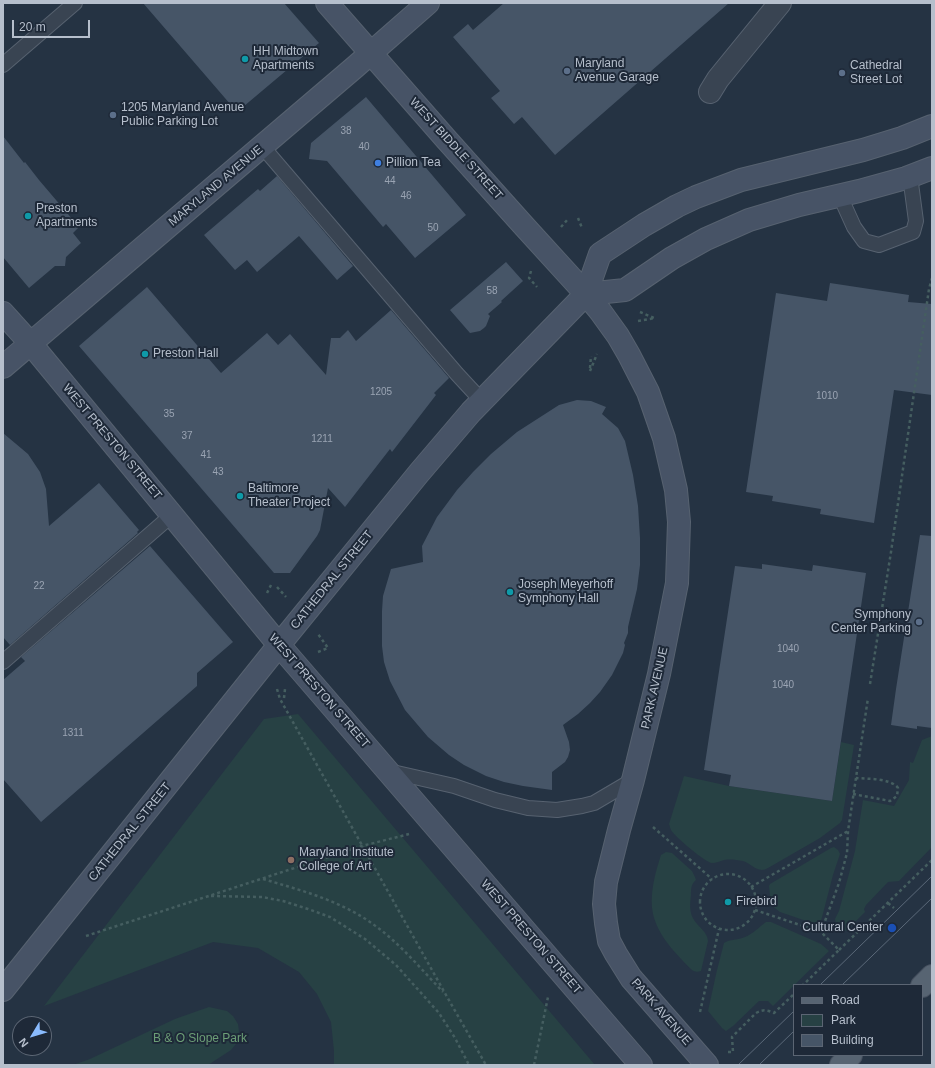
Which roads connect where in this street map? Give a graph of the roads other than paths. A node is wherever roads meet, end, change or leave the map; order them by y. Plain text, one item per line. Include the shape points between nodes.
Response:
1 (75, 3) edge
2 (327, 3) edge
3 (428, 3) edge
4 (780, 3) edge
5 (370, 53) junction
6 (3, 65) edge
7 (710, 92) dead end
8 (932, 126) edge
9 (262, 146) junction
10 (932, 168) edge
11 (910, 176) junction
12 (840, 196) junction
13 (586, 294) junction
14 (3, 313) edge
15 (31, 344) junction
16 (3, 367) edge
17 (482, 401) junction
18 (172, 515) junction
19 (279, 645) junction
20 (3, 662) edge
21 (388, 771) junction
22 (633, 780) junction
23 (932, 976) edge
24 (923, 985) edge
25 (3, 990) edge
26 (850, 1056) edge
27 (641, 1065) edge
28 (707, 1065) edge
29 (841, 1065) edge

1 - 6 lane
2 - 5 main road, WEST BIDDLE STREET
3 - 5 main road, MARYLAND AVENUE
4 - 7 street
5 - 9 main road, MARYLAND AVENUE
5 - 13 main road, WEST BIDDLE STREET
8 - 13 main road via 863,150 741,180 677,206 600,254
9 - 15 main road, MARYLAND AVENUE
9 - 17 lane
10 - 11 main road
11 - 12 main road
11 - 12 lane via 916,221 912,232 879,245 864,241 854,227
12 - 13 main road via 798,205 749,220 672,258 625,290
13 - 17 main road, CATHEDRAL STREET
13 - 22 main road, PARK AVENUE via 618,336 648,392 664,438 676,490 679,522 677,583 659,674
14 - 15 main road, WEST PRESTON STREET
15 - 16 main road, MARYLAND AVENUE
15 - 18 main road, WEST PRESTON STREET
17 - 19 main road, CATHEDRAL STREET via 419,473
18 - 19 main road, WEST PRESTON STREET
18 - 20 lane
19 - 21 main road, WEST PRESTON STREET
19 - 25 main road, CATHEDRAL STREET
21 - 22 lane via 454,786 528,808 557,810 594,803
21 - 27 main road, WEST PRESTON STREET
22 - 28 main road, PARK AVENUE via 606,882 604,904 609,941 631,978
23 - 24 main road
26 - 29 main road

